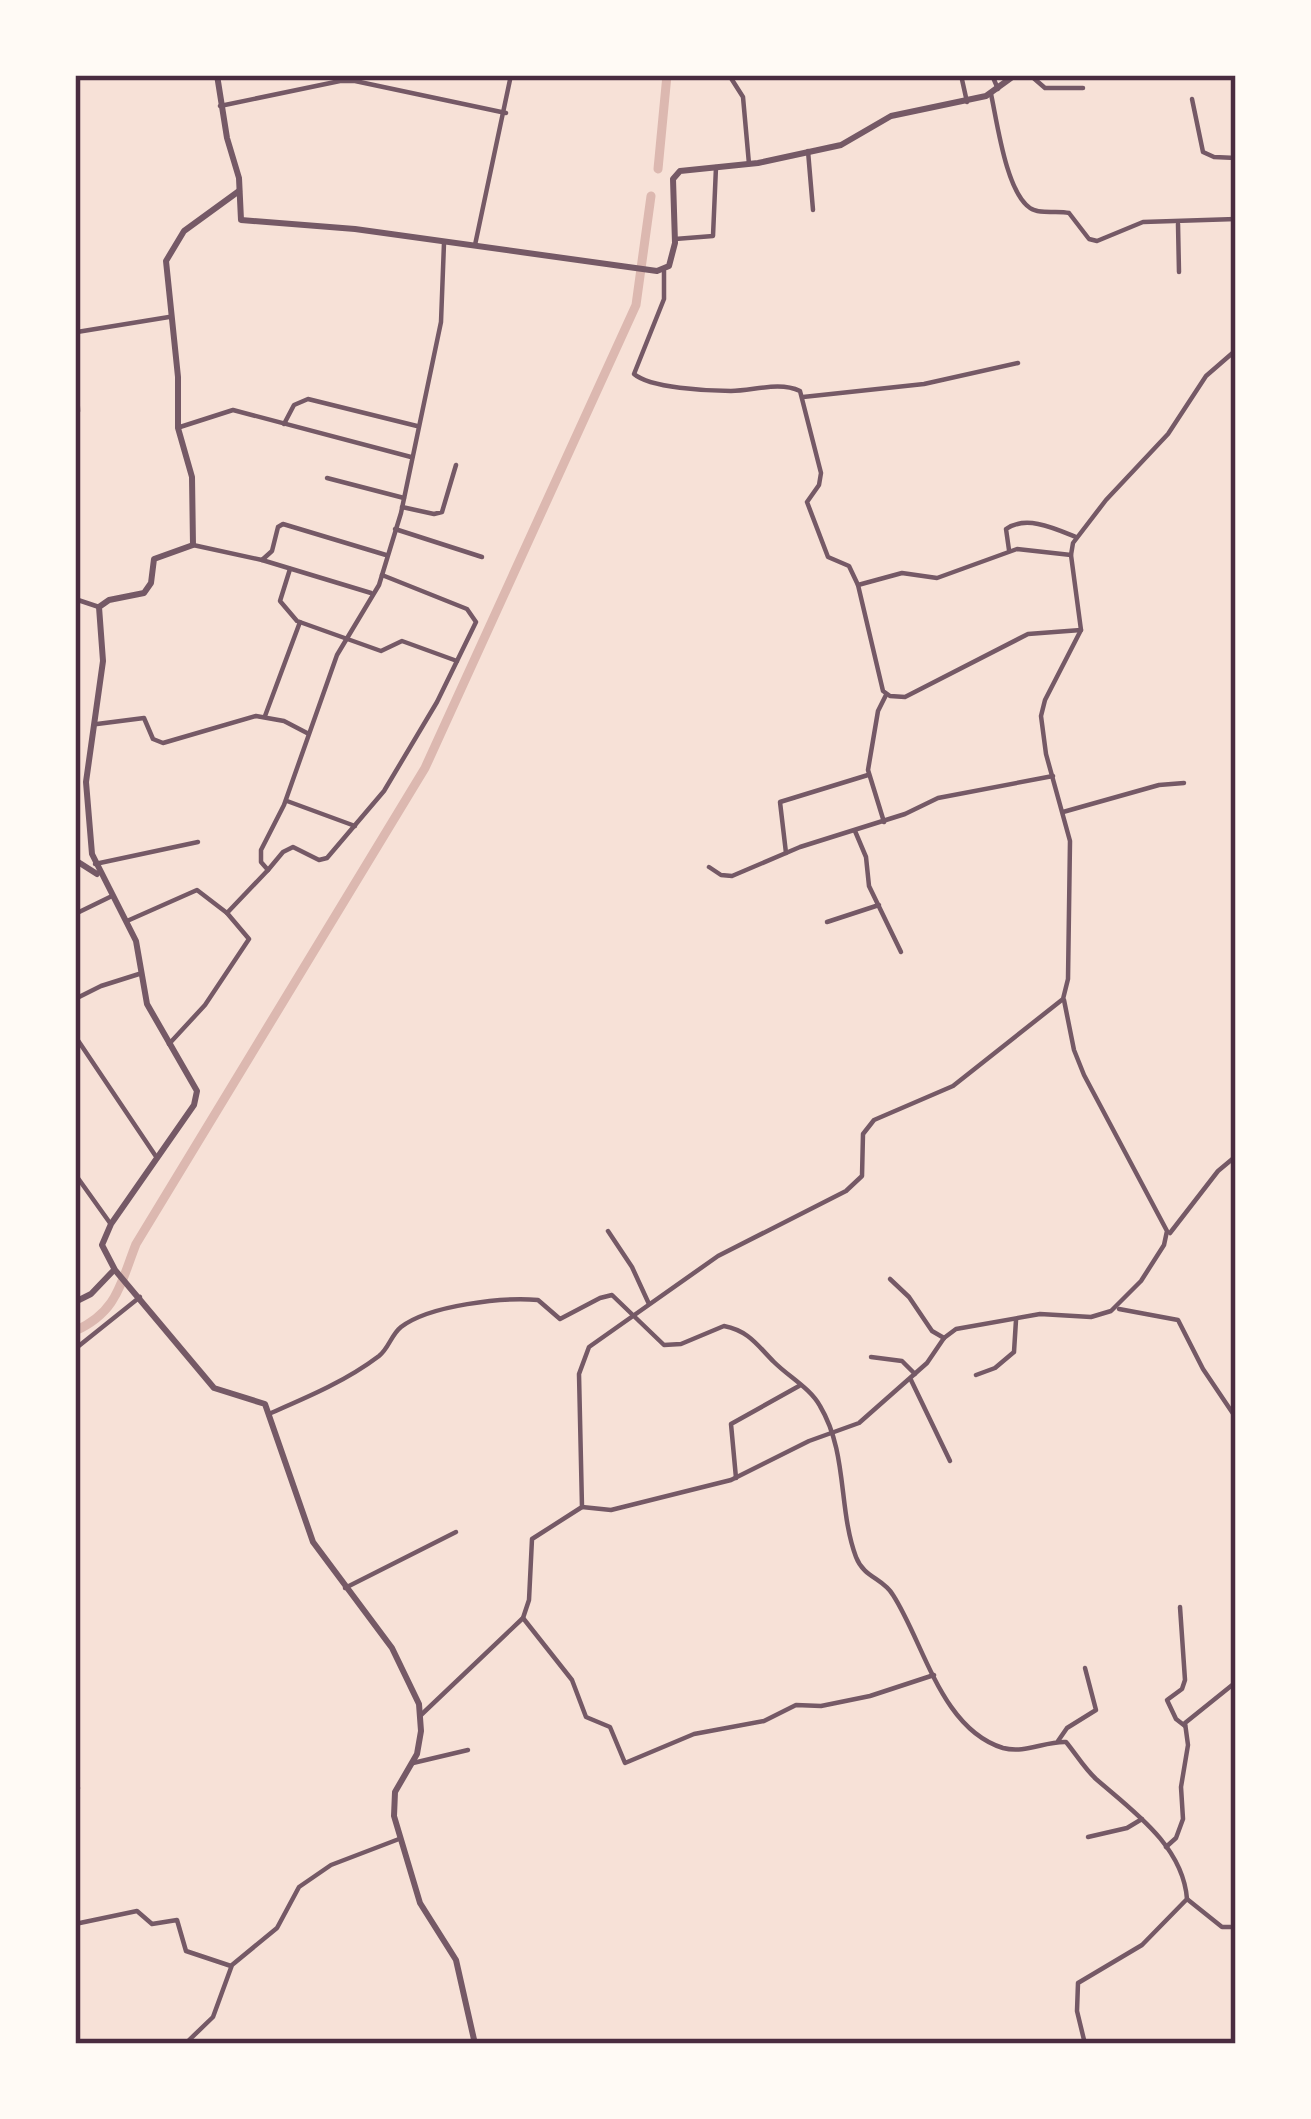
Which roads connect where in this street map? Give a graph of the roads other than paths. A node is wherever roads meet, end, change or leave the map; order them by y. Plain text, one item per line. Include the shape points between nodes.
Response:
1 (217, 75) edge
2 (511, 75) edge
3 (729, 75) edge
4 (961, 75) edge
5 (992, 75) edge
6 (1015, 75) edge
7 (1030, 75) edge
8 (1083, 88) dead end
9 (995, 91) junction
10 (1192, 99) dead end
11 (967, 102) junction
12 (220, 106) junction
13 (506, 113) junction
14 (808, 151) junction
15 (1236, 158) edge
16 (749, 164) junction
17 (716, 167) junction
18 (239, 191) junction
19 (813, 211) dead end
20 (1236, 219) edge
21 (1178, 221) junction
22 (675, 239) junction
23 (443, 243) junction
24 (475, 247) junction
25 (661, 271) junction
26 (1179, 272) dead end
27 (75, 315) edge
28 (170, 317) junction
29 (77, 332) edge
30 (76, 342) edge
31 (1236, 350) edge
32 (1018, 363) dead end
33 (803, 397) junction
34 (75, 414) edge
35 (284, 424) junction
36 (417, 426) junction
37 (178, 428) junction
38 (412, 457) junction
39 (456, 465) dead end
40 (327, 478) dead end
41 (404, 498) junction
42 (402, 507) junction
43 (395, 529) junction
44 (1076, 537) junction
45 (193, 545) junction
46 (1009, 550) junction
47 (387, 555) junction
48 (1071, 555) junction
49 (482, 557) dead end
50 (262, 560) junction
51 (290, 569) junction
52 (382, 574) junction
53 (858, 585) junction
54 (374, 594) junction
55 (75, 599) edge
56 (99, 607) junction
57 (300, 622) junction
58 (1081, 630) junction
59 (347, 636) junction
60 (457, 661) junction
61 (886, 693) junction
62 (265, 716) junction
63 (91, 725) junction
64 (307, 733) junction
65 (868, 775) junction
66 (1053, 776) junction
67 (1184, 783) dead end
68 (286, 801) junction
69 (1064, 812) junction
70 (884, 822) junction
71 (355, 826) junction
72 (855, 831) junction
73 (198, 842) dead end
74 (786, 853) junction
75 (75, 860) edge
76 (95, 864) junction
77 (709, 867) dead end
78 (268, 870) junction
79 (99, 875) junction
80 (112, 896) junction
81 (880, 904) junction
82 (227, 913) junction
83 (75, 914) edge
84 (127, 921) junction
85 (827, 922) dead end
86 (901, 952) dead end
87 (139, 974) junction
88 (75, 999) edge
89 (1064, 999) junction
90 (75, 1036) edge
91 (169, 1044) junction
92 (1236, 1156) edge
93 (157, 1158) junction
94 (75, 1174) edge
95 (111, 1224) junction
96 (608, 1231) dead end
97 (1166, 1238) junction
98 (117, 1273) junction
99 (890, 1279) dead end
100 (138, 1295) junction
101 (75, 1303) edge
102 (649, 1304) junction
103 (1116, 1308) junction
104 (634, 1314) junction
105 (1016, 1318) junction
106 (944, 1338) junction
107 (75, 1349) edge
108 (871, 1358) dead end
109 (976, 1375) dead end
110 (913, 1376) junction
111 (800, 1385) junction
112 (271, 1413) junction
113 (1236, 1418) edge
114 (830, 1434) junction
115 (950, 1461) dead end
116 (736, 1478) junction
117 (582, 1507) junction
118 (456, 1532) dead end
119 (345, 1588) junction
120 (1180, 1607) dead end
121 (524, 1618) junction
122 (1085, 1668) dead end
123 (934, 1675) junction
124 (1236, 1682) edge
125 (421, 1715) junction
126 (1184, 1726) junction
127 (1058, 1741) junction
128 (468, 1750) dead end
129 (413, 1763) junction
130 (1142, 1819) junction
131 (1088, 1838) dead end
132 (399, 1839) junction
133 (1166, 1847) junction
134 (1187, 1899) junction
135 (75, 1924) edge
136 (1236, 1927) edge
137 (231, 1966) junction
138 (185, 2044) edge
139 (475, 2044) edge
140 (1085, 2044) edge

1 - 12 street
2 - 13 street
3 - 16 street via 743,97
4 - 11 street
5 - 9 street
6 - 9 street
7 - 8 street via 1045,88
9 - 11 street
9 - 21 street via 1011,177 1030,208 1069,213 1094,242 1143,222
10 - 15 street via 1203,152
11 - 14 street via 890,116 841,145
12 - 13 street via 355,81
12 - 18 street
13 - 24 street
14 - 16 street
14 - 19 street
16 - 17 street
17 - 22 street via 713,236
17 - 22 street via 675,174
18 - 23 street via 238,213 247,222
18 - 28 street via 171,248
20 - 21 street
21 - 26 street
22 - 25 street via 673,261
23 - 24 street
23 - 36 street via 441,322
24 - 25 street
25 - 33 street via 664,299 633,368 638,379 730,392 788,386
27 - 29 street
28 - 29 street
28 - 37 street
29 - 30 street
30 - 34 street
31 - 44 street
32 - 33 street via 924,384
33 - 53 street via 821,480 807,502 828,557 849,566
35 - 36 street via 308,399
35 - 37 street via 233,410
35 - 38 street
36 - 38 street
37 - 45 street via 192,477
38 - 41 street
39 - 42 street via 442,512
40 - 41 street
41 - 42 street
42 - 43 street
43 - 47 street
43 - 49 street
44 - 46 street via 1012,524
44 - 48 street
45 - 50 street
45 - 56 street via 154,559 144,592
46 - 48 street
46 - 53 street via 937,578 902,574
47 - 50 street via 284,524
47 - 52 street
48 - 58 street
50 - 51 street
51 - 54 street
51 - 57 street via 280,601
52 - 54 street
52 - 60 street via 474,614
53 - 61 street
54 - 59 street
55 - 56 street
56 - 63 street via 104,661
57 - 59 street
57 - 62 street
58 - 61 street via 1028,634 905,697
58 - 66 street via 1041,716
59 - 60 street via 385,652 414,643
59 - 64 street
60 - 71 street
61 - 65 street
62 - 63 street via 164,743 153,739 144,718
62 - 64 street
63 - 76 street via 87,829
64 - 68 street
65 - 70 street
65 - 74 street via 780,802
66 - 69 street
66 - 70 street via 938,798
67 - 69 street
68 - 71 street
68 - 78 street via 262,850
69 - 89 street via 1071,850
70 - 72 street
71 - 78 street via 328,858 293,847
72 - 74 street
72 - 81 street
73 - 76 street
74 - 77 street via 732,876
75 - 79 street
76 - 79 street
78 - 82 street
79 - 80 street
80 - 83 street
80 - 84 street
81 - 85 street
81 - 86 street
82 - 84 street via 197,890
82 - 91 street via 249,939
84 - 87 street
87 - 88 street
87 - 91 street
89 - 97 street via 1078,1063
89 - 102 street via 953,1086 874,1120 863,1134 862,1175 846,1191 718,1256
90 - 93 street
91 - 93 street via 197,1091
92 - 97 street
93 - 95 street
94 - 95 street
95 - 98 street via 102,1245
96 - 102 street
97 - 103 street
98 - 100 street
98 - 101 street
99 - 106 street
100 - 107 street
100 - 112 street via 214,1388 259,1399
102 - 104 street
103 - 105 street via 1091,1317
103 - 113 street via 1178,1320
104 - 111 street via 669,1346 729,1326 756,1339
104 - 112 street via 612,1295 560,1319 538,1300 472,1303 409,1322 382,1354
104 - 117 street via 595,1342 581,1366
105 - 106 street
105 - 109 street via 1016,1350
106 - 110 street
108 - 110 street via 902,1361
110 - 114 street via 859,1424
110 - 115 street
111 - 114 street via 820,1406
111 - 116 street via 731,1424
112 - 119 street via 314,1542
114 - 116 street
114 - 123 street via 862,1571 897,1600
116 - 117 street via 611,1510
117 - 121 street via 532,1539
118 - 119 street
119 - 125 street via 398,1658
120 - 126 street via 1185,1680 1167,1700
121 - 123 street via 572,1680 586,1717 610,1727 625,1763 796,1705 870,1696
121 - 125 street
122 - 127 street via 1096,1710
123 - 127 street via 989,1742 1013,1750
124 - 126 street
125 - 129 street
126 - 133 street via 1184,1820
127 - 130 street
128 - 129 street
129 - 132 street via 394,1796
130 - 131 street
130 - 133 street
132 - 137 street via 315,1874 291,1897 277,1928
132 - 139 street via 423,1911 456,1960
133 - 134 street
134 - 136 street via 1222,1928
134 - 140 street via 1142,1946 1078,1983
135 - 137 street via 137,1911 152,1924 178,1920 186,1951
137 - 138 street via 213,2017

